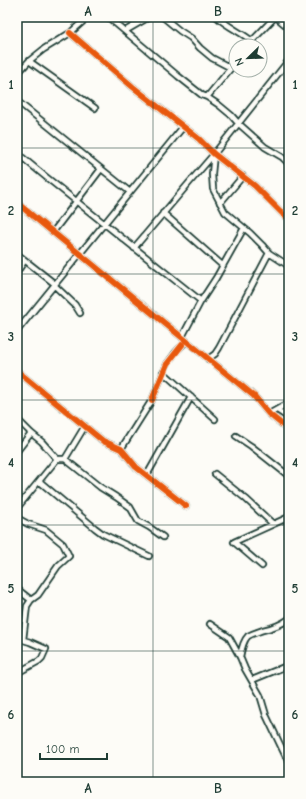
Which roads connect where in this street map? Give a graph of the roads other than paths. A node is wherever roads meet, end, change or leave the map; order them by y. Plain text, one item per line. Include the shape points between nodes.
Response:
1 (88, 17) edge
2 (108, 17) edge
3 (149, 17) edge
4 (163, 17) edge
5 (217, 17) edge
6 (276, 17) edge
7 (289, 28) edge
8 (125, 31) junction
9 (70, 33) junction
10 (248, 38) edge
11 (257, 38) edge
12 (289, 60) edge
13 (29, 61) junction
14 (228, 66) edge
15 (228, 72) edge
16 (17, 74) edge
17 (207, 97) junction
18 (17, 101) edge
19 (95, 108) dead end
20 (238, 123) junction
21 (183, 127) junction
22 (17, 153) edge
23 (214, 154) junction
24 (289, 164) edge
25 (101, 169) junction
26 (243, 176) junction
27 (130, 192) junction
28 (76, 202) junction
29 (17, 203) edge
30 (220, 203) junction
31 (163, 213) junction
32 (286, 216) dead end
33 (104, 224) junction
34 (244, 228) junction
35 (53, 232) junction
36 (134, 248) junction
37 (269, 253) junction
38 (17, 254) edge
39 (80, 254) junction
40 (25, 260) junction
41 (222, 265) junction
42 (289, 266) edge
43 (17, 272) edge
44 (55, 285) junction
45 (200, 301) junction
46 (80, 313) dead end
47 (17, 331) edge
48 (184, 339) junction
49 (208, 359) junction
50 (17, 371) edge
51 (163, 372) junction
52 (191, 397) junction
53 (289, 401) edge
54 (277, 410) junction
55 (269, 414) junction
56 (289, 418) edge
57 (17, 419) edge
58 (215, 419) dead end
59 (84, 426) junction
60 (289, 430) edge
61 (31, 433) junction
62 (236, 436) dead end
63 (121, 449) junction
64 (17, 451) edge
65 (57, 459) junction
66 (65, 459) junction
67 (215, 474) dead end
68 (146, 476) junction
69 (289, 476) edge
70 (39, 481) junction
71 (19, 502) edge
72 (186, 506) dead end
73 (17, 508) edge
74 (289, 517) edge
75 (17, 518) edge
76 (273, 524) junction
77 (163, 537) dead end
78 (149, 556) dead end
79 (262, 566) dead end
80 (17, 588) edge
81 (31, 600) junction
82 (289, 619) edge
83 (210, 624) dead end
84 (17, 638) edge
85 (23, 640) junction
86 (240, 656) junction
87 (289, 665) edge
88 (17, 673) edge
89 (252, 680) junction
90 (289, 761) edge

1 - 9 street
2 - 8 street
3 - 8 street
4 - 14 street via 212,58
5 - 10 street
6 - 7 street
6 - 11 street
8 - 17 street
9 - 13 street
9 - 21 street
12 - 20 street
13 - 16 street
13 - 19 street
15 - 17 street
17 - 20 street
18 - 25 street
20 - 23 street
20 - 24 street
21 - 23 street
21 - 27 street
22 - 28 street
23 - 26 street
23 - 30 street via 212,189
23 - 31 street
25 - 27 street
25 - 28 street
26 - 30 street
26 - 32 street
27 - 33 street
28 - 33 street
28 - 35 street
29 - 35 street
30 - 34 street via 225,212
31 - 36 street
31 - 41 street
33 - 36 street
33 - 39 street
34 - 37 street
34 - 41 street
35 - 39 street
36 - 45 street
37 - 42 street
37 - 49 street via 219,348
38 - 40 street
39 - 44 street
39 - 48 street
40 - 43 street
40 - 44 street
41 - 45 street
44 - 46 street
44 - 47 street
45 - 48 street
48 - 49 street
48 - 51 street
49 - 55 street via 254,396
50 - 59 street
51 - 52 street
51 - 63 street via 152,400
52 - 58 street
52 - 68 street
53 - 54 street
54 - 55 street
54 - 56 street
55 - 60 street
57 - 61 street
59 - 63 street via 103,441
59 - 66 street
61 - 64 street
61 - 65 street
62 - 69 street
63 - 68 street
65 - 66 street
65 - 70 street
66 - 77 street via 130,507 138,521
67 - 76 street
68 - 72 street
70 - 71 street
70 - 78 street via 99,531
71 - 73 street
74 - 76 street
75 - 81 street via 46,530 63,544 69,556 58,566 38,595
76 - 79 street via 234,542
80 - 81 street
81 - 85 street via 27,606
82 - 86 street via 248,637
83 - 86 street via 229,637
84 - 85 street
85 - 88 street via 46,649 39,661
86 - 89 street
87 - 89 street
89 - 90 street

